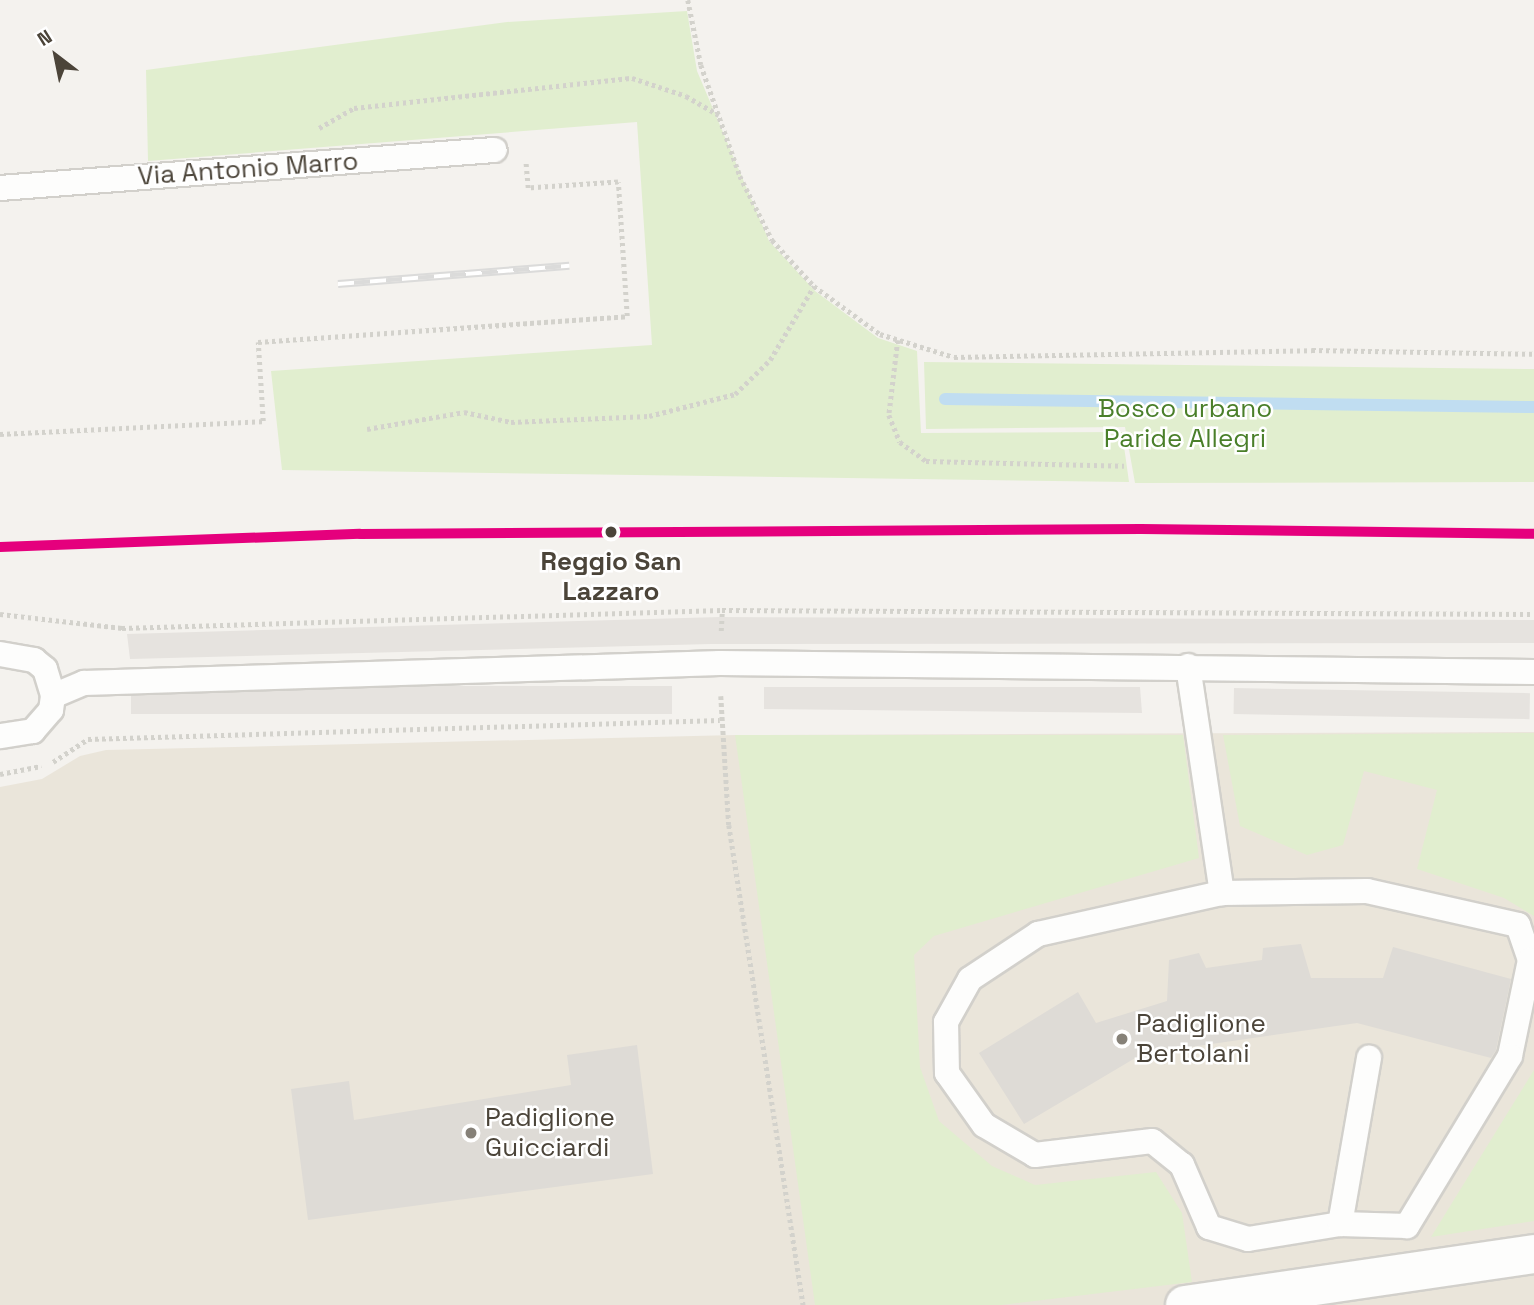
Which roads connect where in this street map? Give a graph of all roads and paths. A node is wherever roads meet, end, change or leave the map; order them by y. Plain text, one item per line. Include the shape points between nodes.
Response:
1 (688, 0) edge
2 (719, 116) junction
3 (309, 135) dead end
4 (495, 150) joint
5 (0, 188) edge
6 (814, 286) junction
7 (898, 340) junction
8 (1534, 354) edge
9 (367, 429) dead end
10 (0, 434) edge
11 (1124, 466) dead end
12 (0, 614) edge
13 (1534, 614) edge
14 (0, 654) edge
15 (720, 663) junction
16 (1188, 666) junction
17 (1534, 672) edge
18 (53, 696) junction
19 (720, 720) junction
20 (0, 736) edge
21 (0, 774) edge
22 (1222, 893) junction
23 (1369, 1057) dead end
24 (1340, 1224) junction
25 (1534, 1254) edge
26 (1274, 1299) edge
27 (803, 1305) edge
28 (1185, 1305) edge

1 - 2 path
2 - 3 path via 686,96 632,78 354,107
2 - 6 path via 772,240
4 - 5 lane, Via Antonio Marro
4 - 10 path via 524,147 528,188 618,182 626,317 258,342 263,421
6 - 7 path
6 - 9 path via 770,360 735,394 649,415 512,422 464,412
7 - 8 path via 954,357 1312,351
7 - 11 path via 889,415 900,442 926,461
12 - 13 path via 122,628 722,610
14 - 18 lane via 34,660 45,669
15 - 16 lane
15 - 18 lane via 84,683
15 - 19 path
16 - 17 lane
16 - 22 lane
18 - 20 lane via 51,710 33,730
19 - 21 path via 88,739 51,763
19 - 27 path via 729,825
22 - 24 lane via 1367,891 1518,925 1530,960 1510,1056 1408,1226
22 - 24 lane via 1038,934 970,979 946,1022 947,1073 984,1125 1035,1155 1152,1141 1182,1165 1209,1227 1248,1239
23 - 24 lane
25 - 26 street
26 - 28 street

